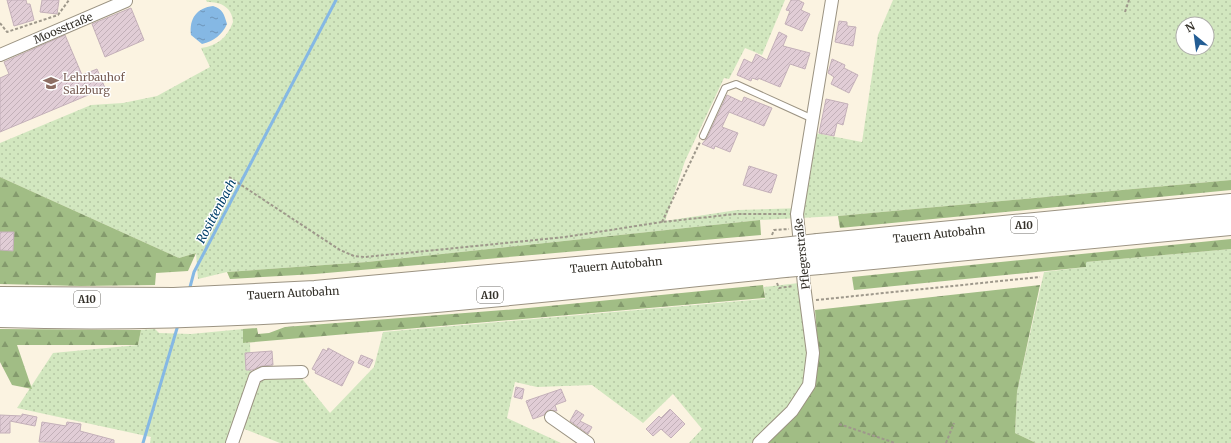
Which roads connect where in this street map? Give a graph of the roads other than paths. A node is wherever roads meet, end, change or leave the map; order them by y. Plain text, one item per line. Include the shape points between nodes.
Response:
1 (832, 0) edge
2 (126, 1) edge
3 (0, 55) edge
4 (813, 119) junction
5 (703, 136) road end
6 (1231, 205) edge
7 (1231, 224) edge
8 (819, 254) junction
9 (0, 298) edge
10 (171, 308) junction
11 (0, 316) edge
12 (302, 372) dead end
13 (551, 417) dead end
14 (232, 443) edge
15 (588, 443) edge
16 (759, 443) edge

1 - 4 street, Pflegerstraße
2 - 3 street, Moosstraße
4 - 5 lane via 736,84 728,85
4 - 16 street, Pflegerstraße via 797,214 813,353 809,385 792,411
6 - 8 highway, Tauern Autobahn / A10
7 - 8 highway, Tauern Autobahn / A10
8 - 10 highway, Tauern Autobahn / A10, bridge via 422,302 314,310
9 - 10 highway, Tauern Autobahn / A10
10 - 11 highway, Tauern Autobahn / A10
12 - 14 street via 263,373 255,377
13 - 15 street

